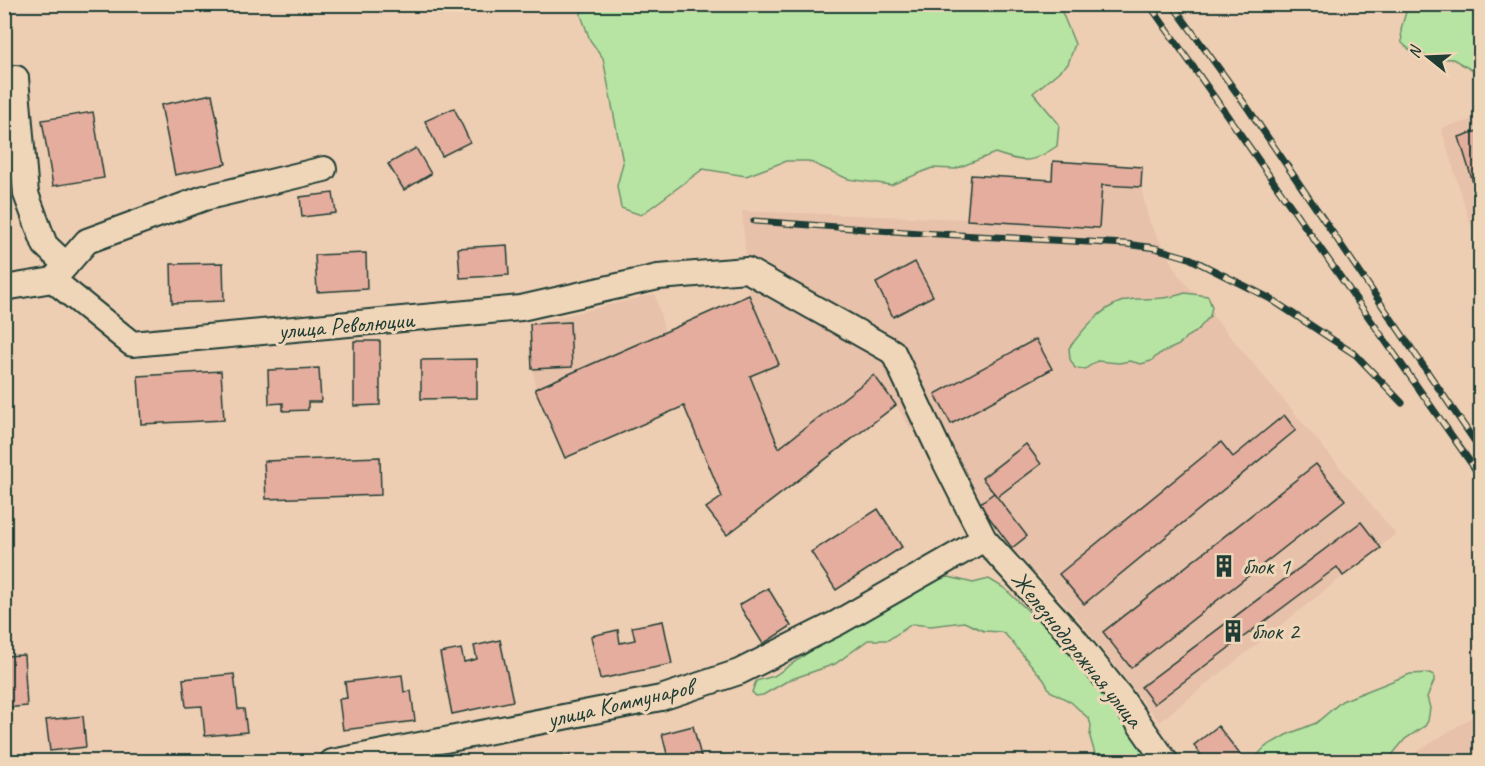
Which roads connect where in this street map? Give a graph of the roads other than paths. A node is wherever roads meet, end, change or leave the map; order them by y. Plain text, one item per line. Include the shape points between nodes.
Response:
1 (16, 78) dead end
2 (324, 169) dead end
3 (59, 272) junction
4 (4, 288) edge
5 (984, 539) junction
6 (332, 762) edge
7 (1166, 762) edge

1 - 3 street, улица Революции via 26,194
2 - 3 street via 204,198 98,237 87,242
3 - 4 street
3 - 5 street, улица Революции via 132,344 521,308 658,277 747,270 892,352
5 - 6 street, улица Коммунаров via 837,623 740,672 661,698
5 - 7 street, Железнодорожная улица via 1072,636

